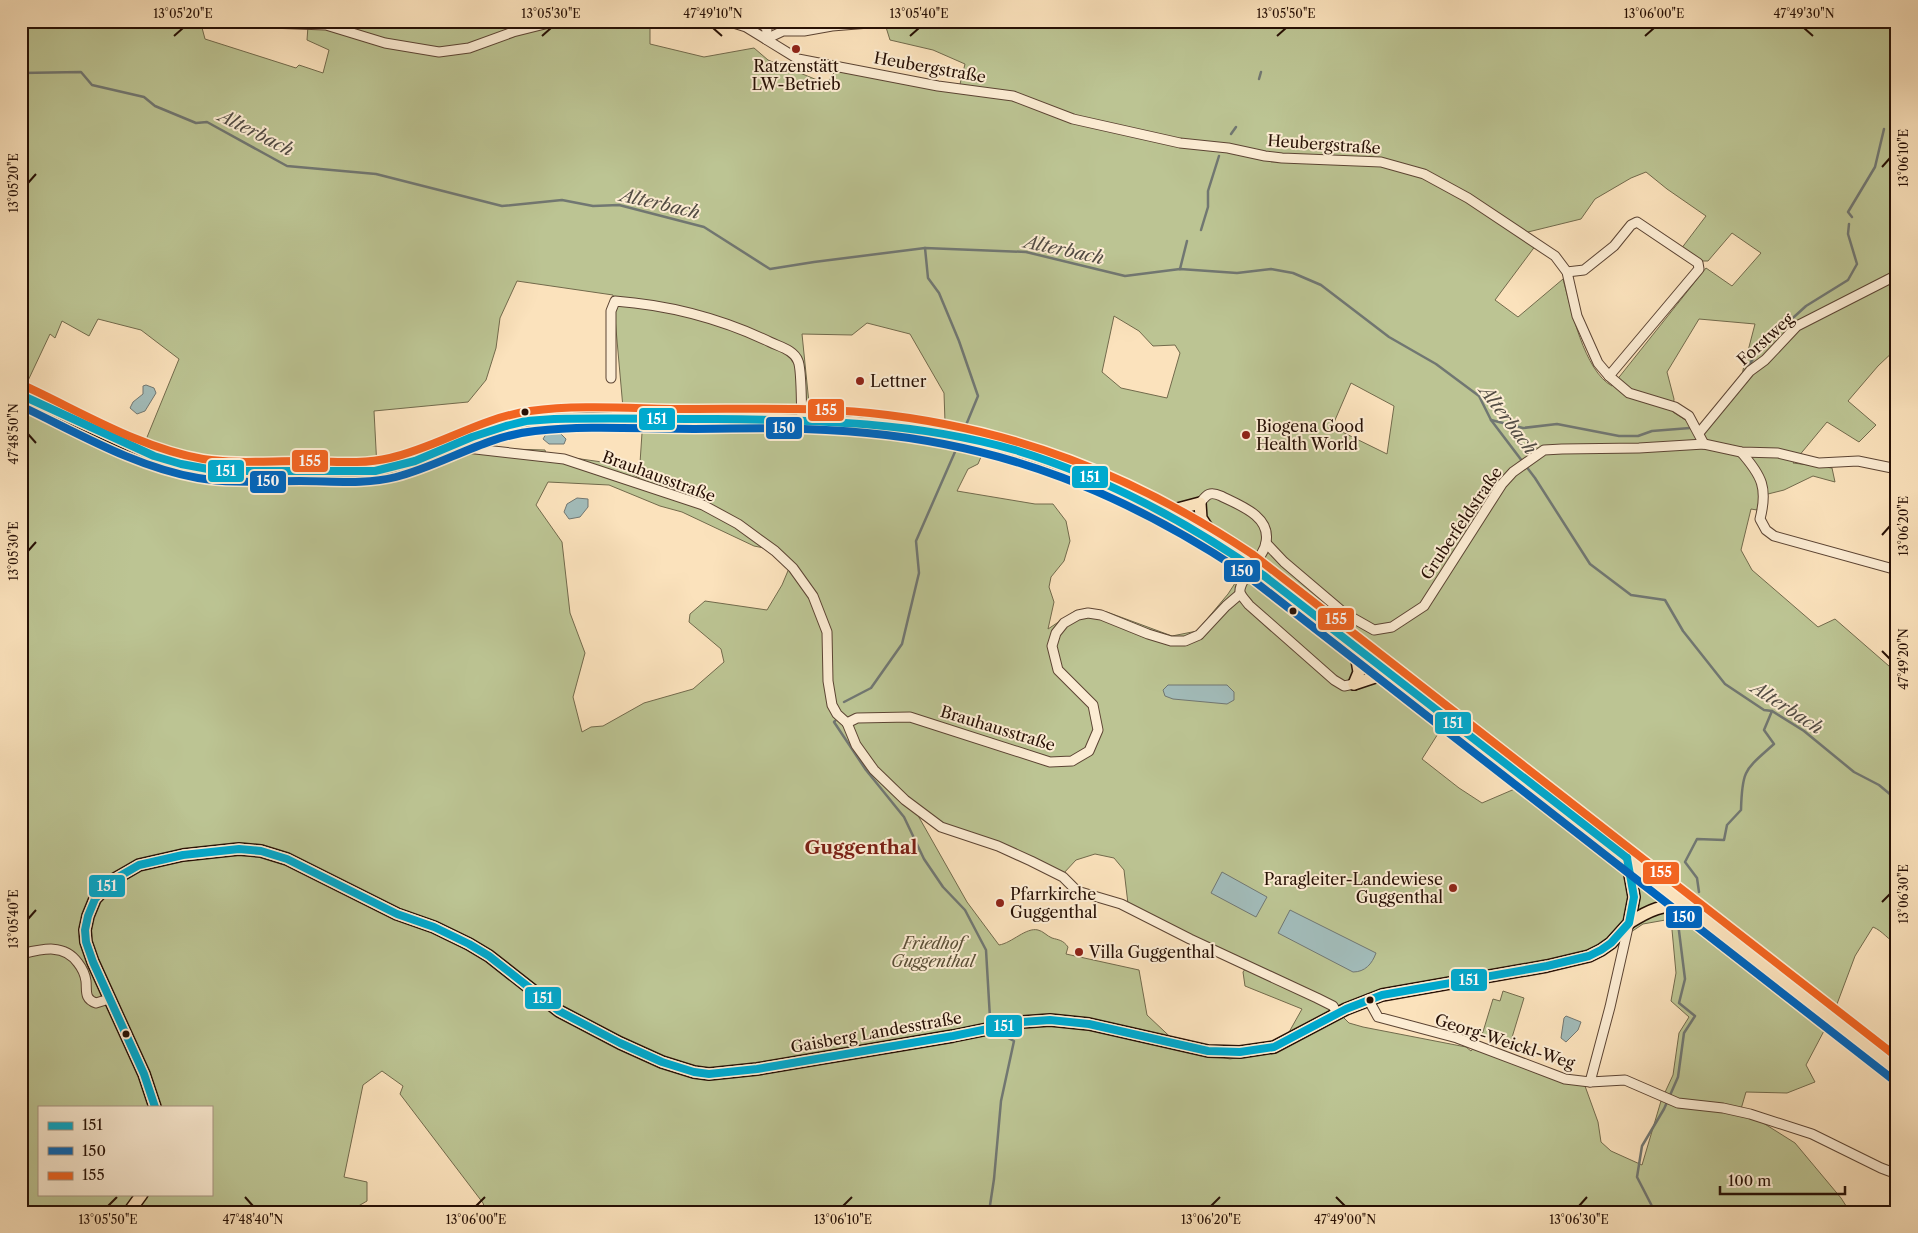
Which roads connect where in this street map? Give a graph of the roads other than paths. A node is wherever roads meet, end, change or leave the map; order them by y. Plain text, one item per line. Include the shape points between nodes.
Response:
1 (206, 21) edge
2 (557, 21) edge
3 (727, 21) edge
4 (760, 21) edge
5 (894, 21) edge
6 (766, 39) junction
7 (1567, 272) junction
8 (1897, 275) edge
9 (1609, 376) junction
10 (611, 378) dead end
11 (21, 395) edge
12 (802, 419) junction
13 (1698, 433) junction
14 (1704, 444) junction
15 (449, 446) junction
16 (1742, 452) junction
17 (1897, 469) edge
18 (1200, 503) junction
19 (1166, 512) junction
20 (1214, 540) junction
21 (1266, 543) junction
22 (1897, 570) edge
23 (1240, 594) junction
24 (1355, 648) junction
25 (1393, 676) junction
26 (1354, 684) junction
27 (847, 723) junction
28 (1627, 858) junction
29 (1687, 905) junction
30 (1629, 923) junction
31 (21, 954) edge
32 (109, 999) junction
33 (1368, 999) junction
34 (1338, 1013) junction
35 (1897, 1070) edge
36 (1590, 1082) junction
37 (154, 1102) edge
38 (1897, 1174) edge
39 (141, 1196) edge
40 (130, 1212) edge

1 - 2 street via 326,25 385,43 438,52 469,48
3 - 6 street, Heubergstraße via 746,27
4 - 6 street via 767,29
5 - 6 street, Heubergstraße via 783,31
6 - 7 street, Heubergstraße via 798,59 938,86 1013,96 1073,119 1180,143 1282,158 1381,162 1424,174 1468,198 1555,256
7 - 9 street, Heubergstraße via 1577,316 1598,363
7 - 9 street via 1584,270 1637,222 1698,263 1699,269
8 - 13 street, Forstweg via 1797,326 1750,371
9 - 13 street, Heubergstraße via 1629,393 1675,407 1689,416
10 - 12 street via 611,311 615,301 642,303 742,329 792,352 799,362
11 - 15 main road via 142,451 174,463 210,470 375,471
12 - 15 main road via 526,421
12 - 19 main road via 871,423 974,440 1062,466
13 - 14 street, Heubergstraße
14 - 16 street, Gruberfeldstraße
14 - 21 street, Gruberfeldstraße via 1544,450 1502,484 1424,606 1392,627 1374,630 1344,613
15 - 27 street, Brauhausstraße via 564,459 703,505 738,524 793,568 813,596 827,632 832,705
16 - 17 street, Gruberfeldstraße via 1778,453 1819,463 1858,461
16 - 22 street via 1761,479 1764,500 1760,519 1766,530 1774,536
18 - 19 main road
18 - 20 main road via 1201,518
18 - 21 street, Gruberfeldstraße via 1206,495 1217,494 1253,512 1266,531
19 - 20 main road
20 - 24 main road, bridge
21 - 23 street via 1245,577
23 - 26 street via 1334,680 1344,686
23 - 27 street, Brauhausstraße via 1199,635 1185,641 1148,634 1088,613 1064,623 1052,646 1058,670 1092,705 1098,730 1089,751 1072,761 1050,762 910,717 857,718
24 - 25 main road
24 - 26 main road via 1359,672
25 - 26 main road via 1374,677
25 - 28 main road
27 - 34 street, Brauhausstraße via 856,745 874,770 905,800 941,827 1031,861 1063,877 1077,891 1121,904 1333,1006
28 - 29 main road
28 - 30 main road via 1634,897
29 - 30 main road via 1671,904 1654,909
29 - 35 main road
30 - 33 main road, Gaisberg Landesstraße via 1611,943 1589,956
30 - 36 street
31 - 32 street via 49,948 66,952 75,958 83,971 89,999 96,1003
32 - 34 main road, Gaisberg Landesstraße via 85,935 90,910 99,894 128,870 149,862 239,849 276,855 469,944 559,1011 662,1062 694,1072 709,1074 757,1069 1037,1021 1089,1024 1208,1051 1253,1051 1274,1047
32 - 37 main road, Gaisberg Landesstraße
33 - 34 main road, Gaisberg Landesstraße
33 - 36 street, Georg-Weickl-Weg via 1378,1017 1457,1038 1550,1075
36 - 38 street, Georg-Weickl-Weg via 1625,1080 1678,1103 1750,1114 1812,1134
39 - 40 main road

